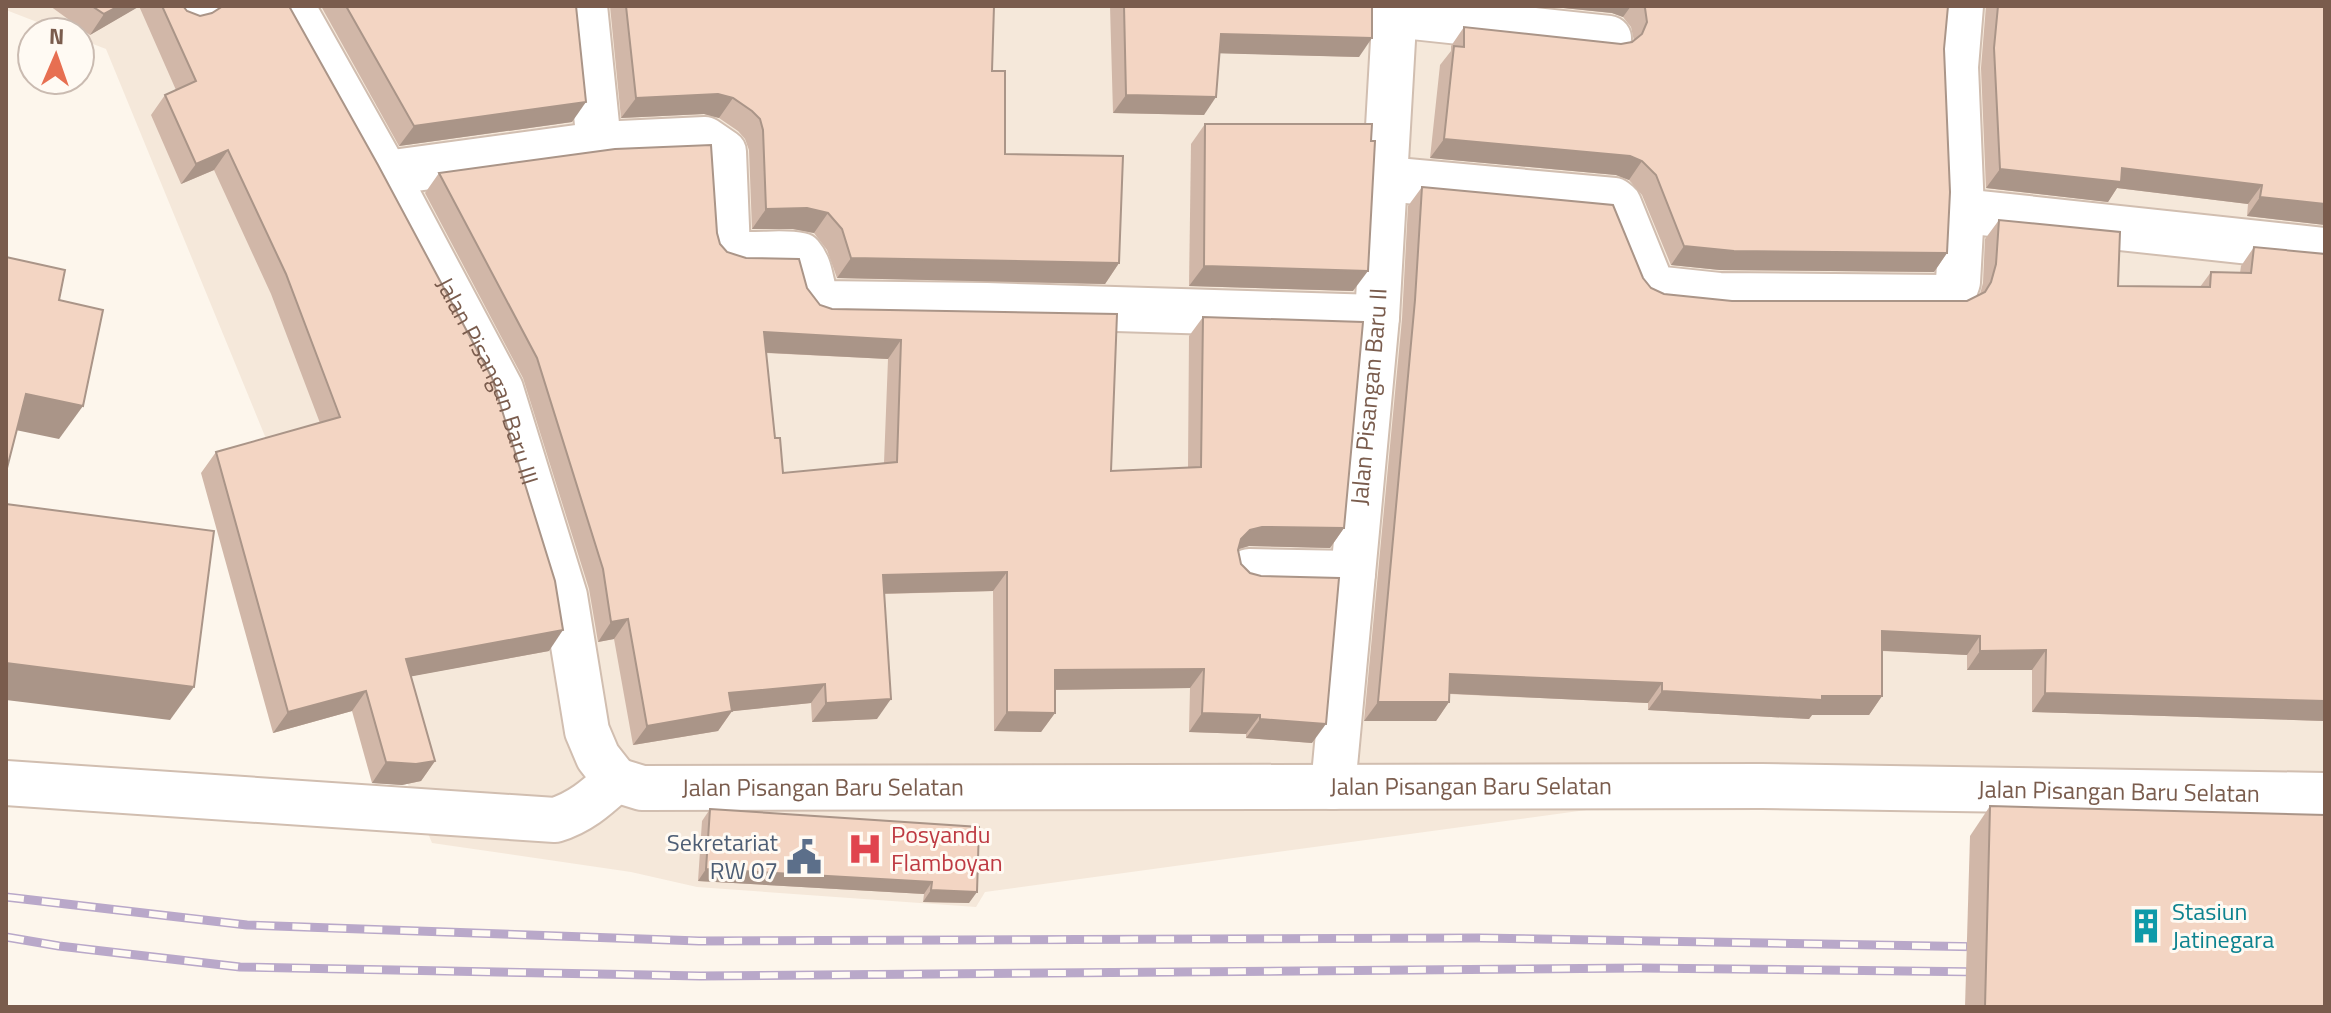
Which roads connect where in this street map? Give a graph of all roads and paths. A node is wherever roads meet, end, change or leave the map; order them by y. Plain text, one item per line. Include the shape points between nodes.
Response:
1 (292, 6) edge
2 (585, 6) edge
3 (1961, 6) edge
4 (1395, 10) edge
5 (1609, 38) dead end
6 (599, 144) junction
7 (386, 173) junction
8 (1385, 179) junction
9 (1962, 211) junction
10 (2325, 250) edge
11 (1377, 317) junction
12 (1249, 571) edge
13 (1353, 573) junction
14 (616, 780) junction
15 (6, 783) edge
16 (1333, 787) junction
17 (2325, 795) edge

1 - 7 street, Jalan Pisangan Baru III
2 - 6 street
3 - 9 street via 1956,67
4 - 5 street
4 - 8 street, Jalan Pisangan Baru II
6 - 7 street
6 - 11 street via 705,139 715,144 724,152 728,251 801,255 819,303
7 - 14 street, Jalan Pisangan Baru III via 501,389 565,596 587,731
8 - 9 street via 1614,200 1653,288 1719,295 1944,297 1954,293 1958,282
8 - 11 street, Jalan Pisangan Baru II
9 - 10 street
11 - 13 street, Jalan Pisangan Baru II
12 - 13 street
13 - 16 street, Jalan Pisangan Baru II
14 - 15 street via 588,805 555,820
14 - 16 street, Jalan Pisangan Baru Selatan via 642,788
16 - 17 street, Jalan Pisangan Baru Selatan via 1762,786

